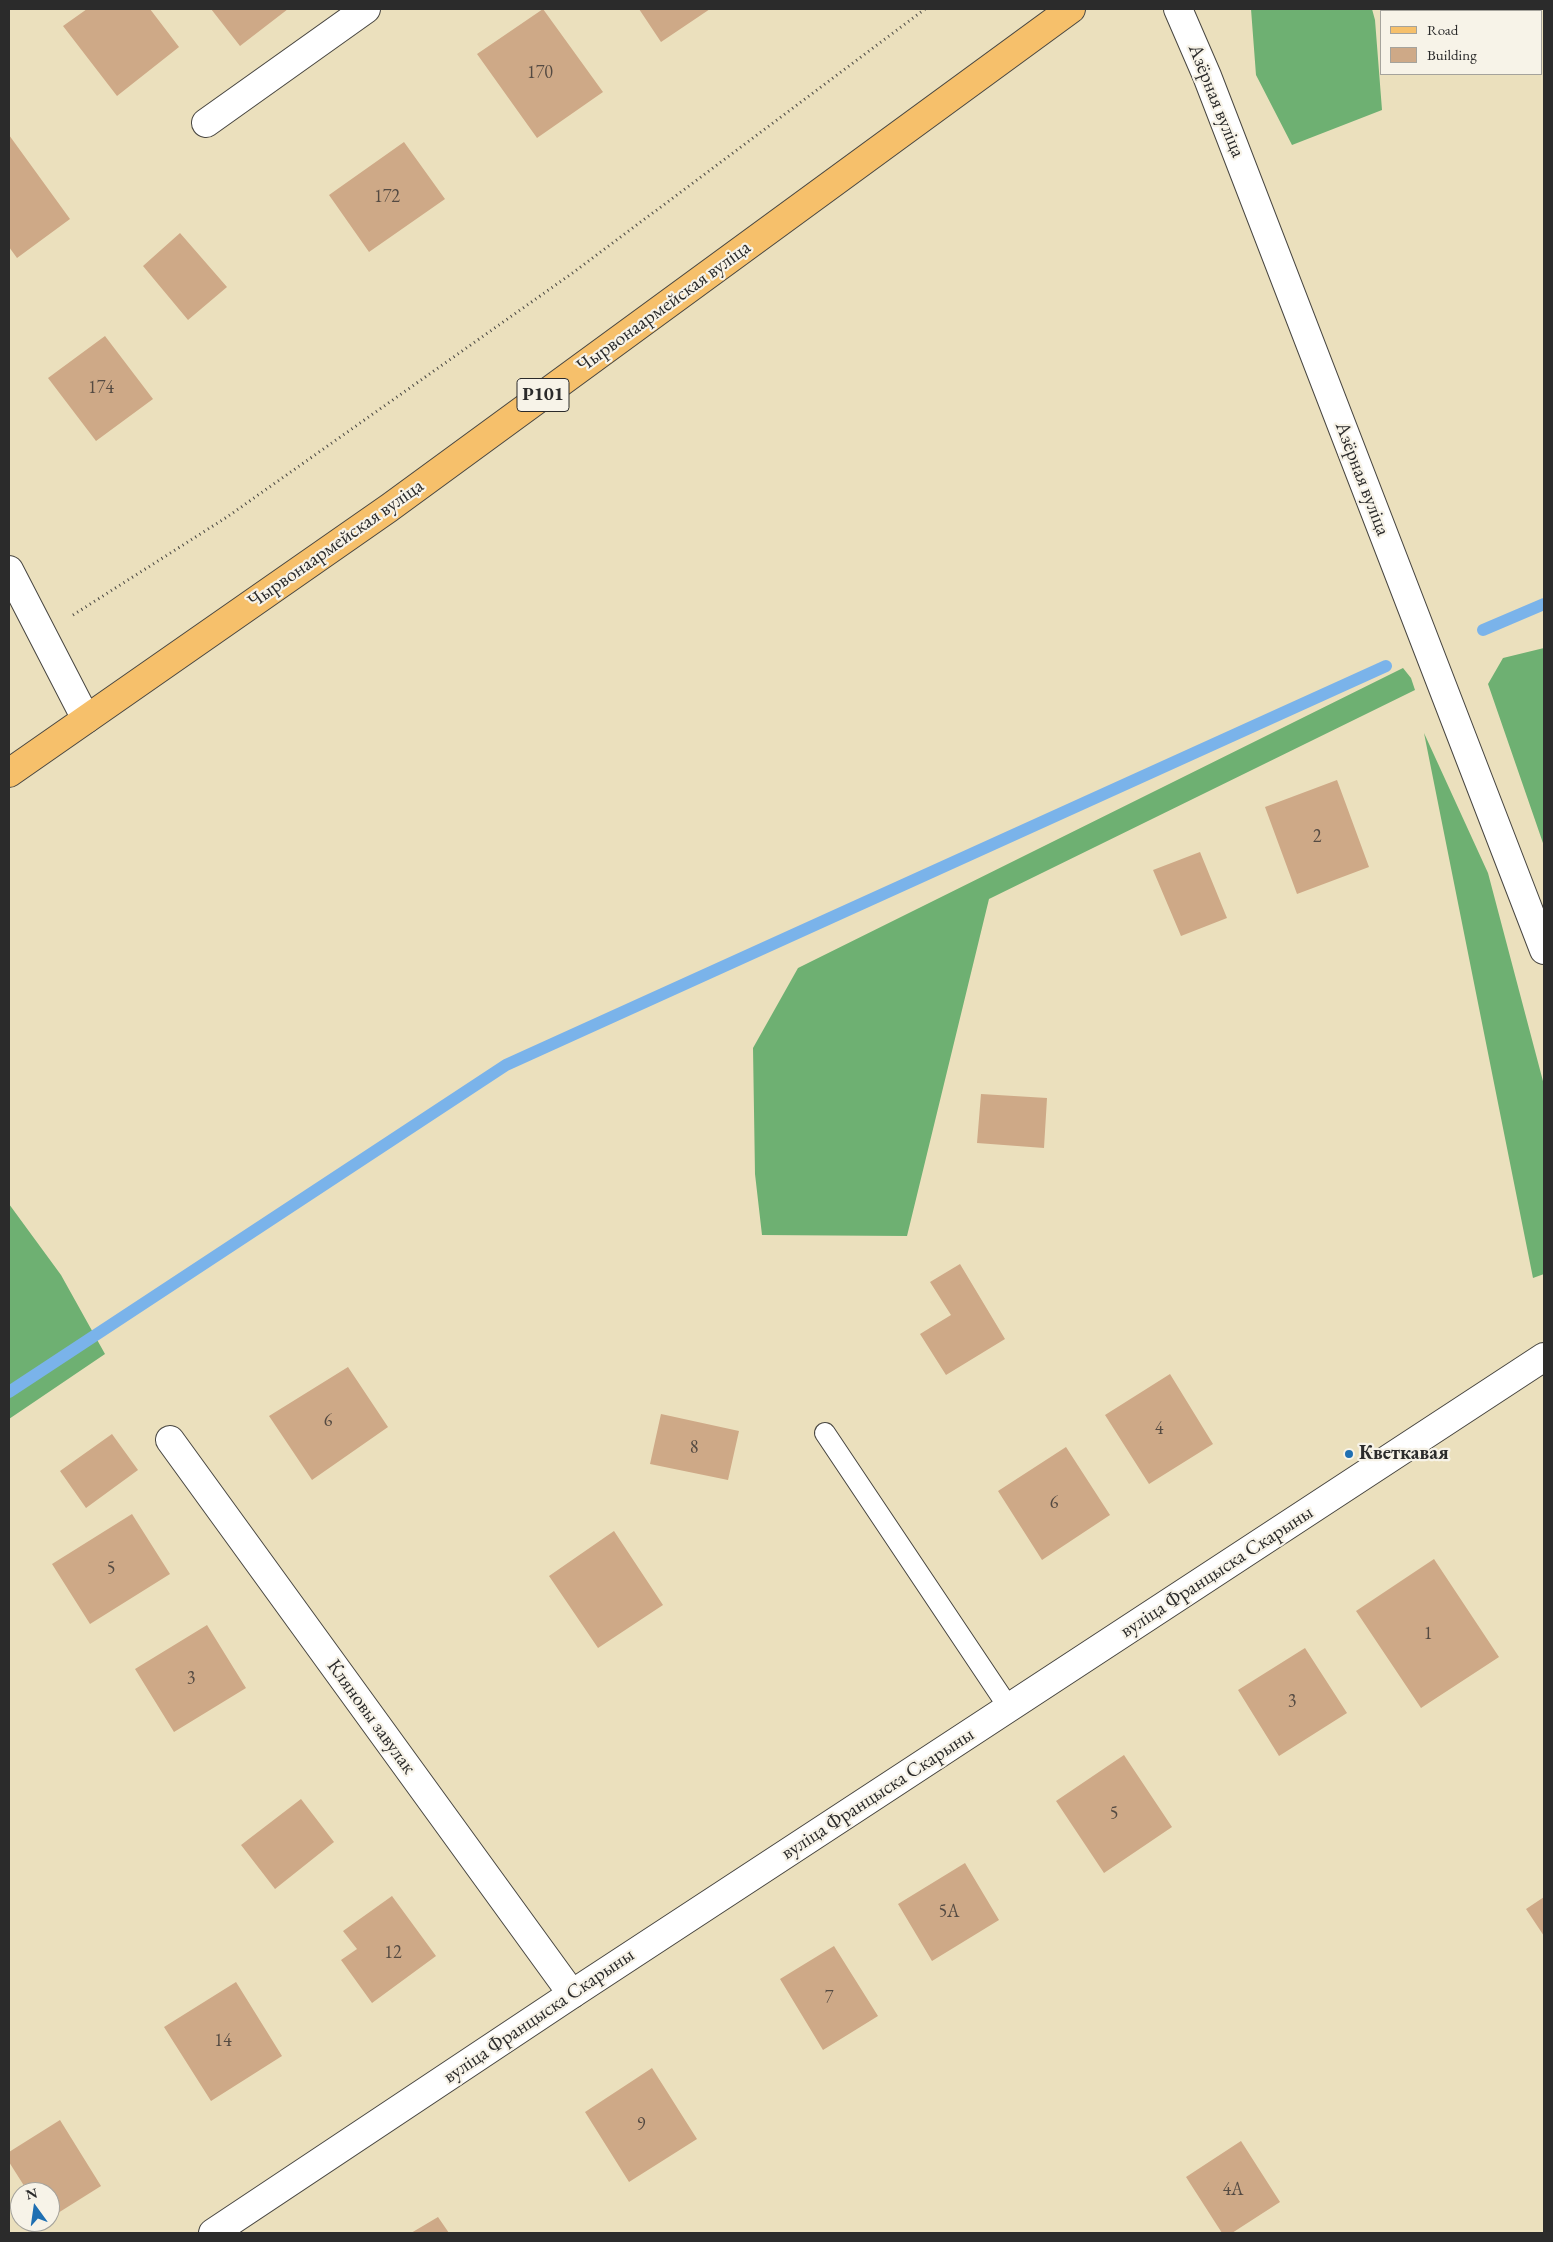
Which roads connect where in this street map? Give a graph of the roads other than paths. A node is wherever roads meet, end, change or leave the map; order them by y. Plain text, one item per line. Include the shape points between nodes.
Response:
1 (366, 9) edge
2 (1071, 9) edge
3 (1178, 9) edge
4 (206, 123) dead end
5 (9, 570) edge
6 (86, 719) junction
7 (9, 773) edge
8 (1544, 950) edge
9 (1544, 1357) edge
10 (826, 1433) dead end
11 (170, 1440) dead end
12 (1008, 1708) junction
13 (572, 1994) junction
14 (213, 2233) edge

1 - 4 street
2 - 6 main road, Чырвонаармейская вуліца / Р101 via 389,508
3 - 8 street, Азёрная вуліца via 1207,76
5 - 6 street
6 - 7 main road, Чырвонаармейская вуліца / Р101
9 - 12 street, вуліца Францыска Скарыны
10 - 12 lane
11 - 13 street, Кляновы завулак
12 - 13 street, вуліца Францыска Скарыны
13 - 14 street, вуліца Францыска Скарыны

